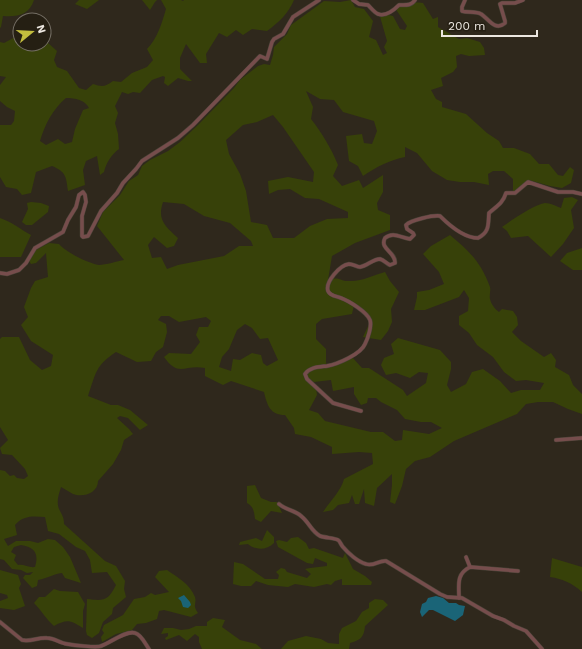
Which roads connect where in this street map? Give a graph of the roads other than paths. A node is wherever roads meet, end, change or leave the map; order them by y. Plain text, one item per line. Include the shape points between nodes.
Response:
1 (319, 0) edge
2 (353, 0) edge
3 (415, 0) edge
4 (465, 0) edge
5 (523, 0) edge
6 (582, 194) edge
7 (0, 273) edge
8 (361, 411) dead end
9 (582, 438) edge
10 (556, 440) dead end
11 (280, 504) dead end
12 (466, 557) dead end
13 (470, 567) junction
14 (518, 571) dead end
15 (459, 598) junction
16 (0, 622) edge
17 (149, 649) edge
18 (542, 649) edge

1 - 7 street via 293,17 283,34 272,42 267,59 260,56 257,58 193,125 142,161 101,211 88,236 82,236 82,216 86,198 83,192 79,195 76,207 63,232 35,248 19,270 7,274
2 - 3 street via 368,5 380,15 390,12 399,5 412,4
4 - 5 street via 462,11 481,14 495,25 505,23 500,4
6 - 8 street via 558,192 528,182 515,193 506,193 500,205 489,213 486,232 478,238 468,237 440,216 431,216 408,222 407,229 414,235 410,239 392,235 385,238 386,248 395,258 393,265 378,259 361,267 349,264 342,266 330,280 328,290 331,295 349,302 369,318 370,326 365,344 340,363 311,369 304,374 333,403
9 - 10 street
11 - 15 street via 302,516 321,536 339,540 349,553 366,564 386,561 440,594
12 - 13 street
13 - 14 street
13 - 15 street via 460,574
15 - 18 street via 526,631
16 - 17 street via 26,641 46,638 95,648 135,633

